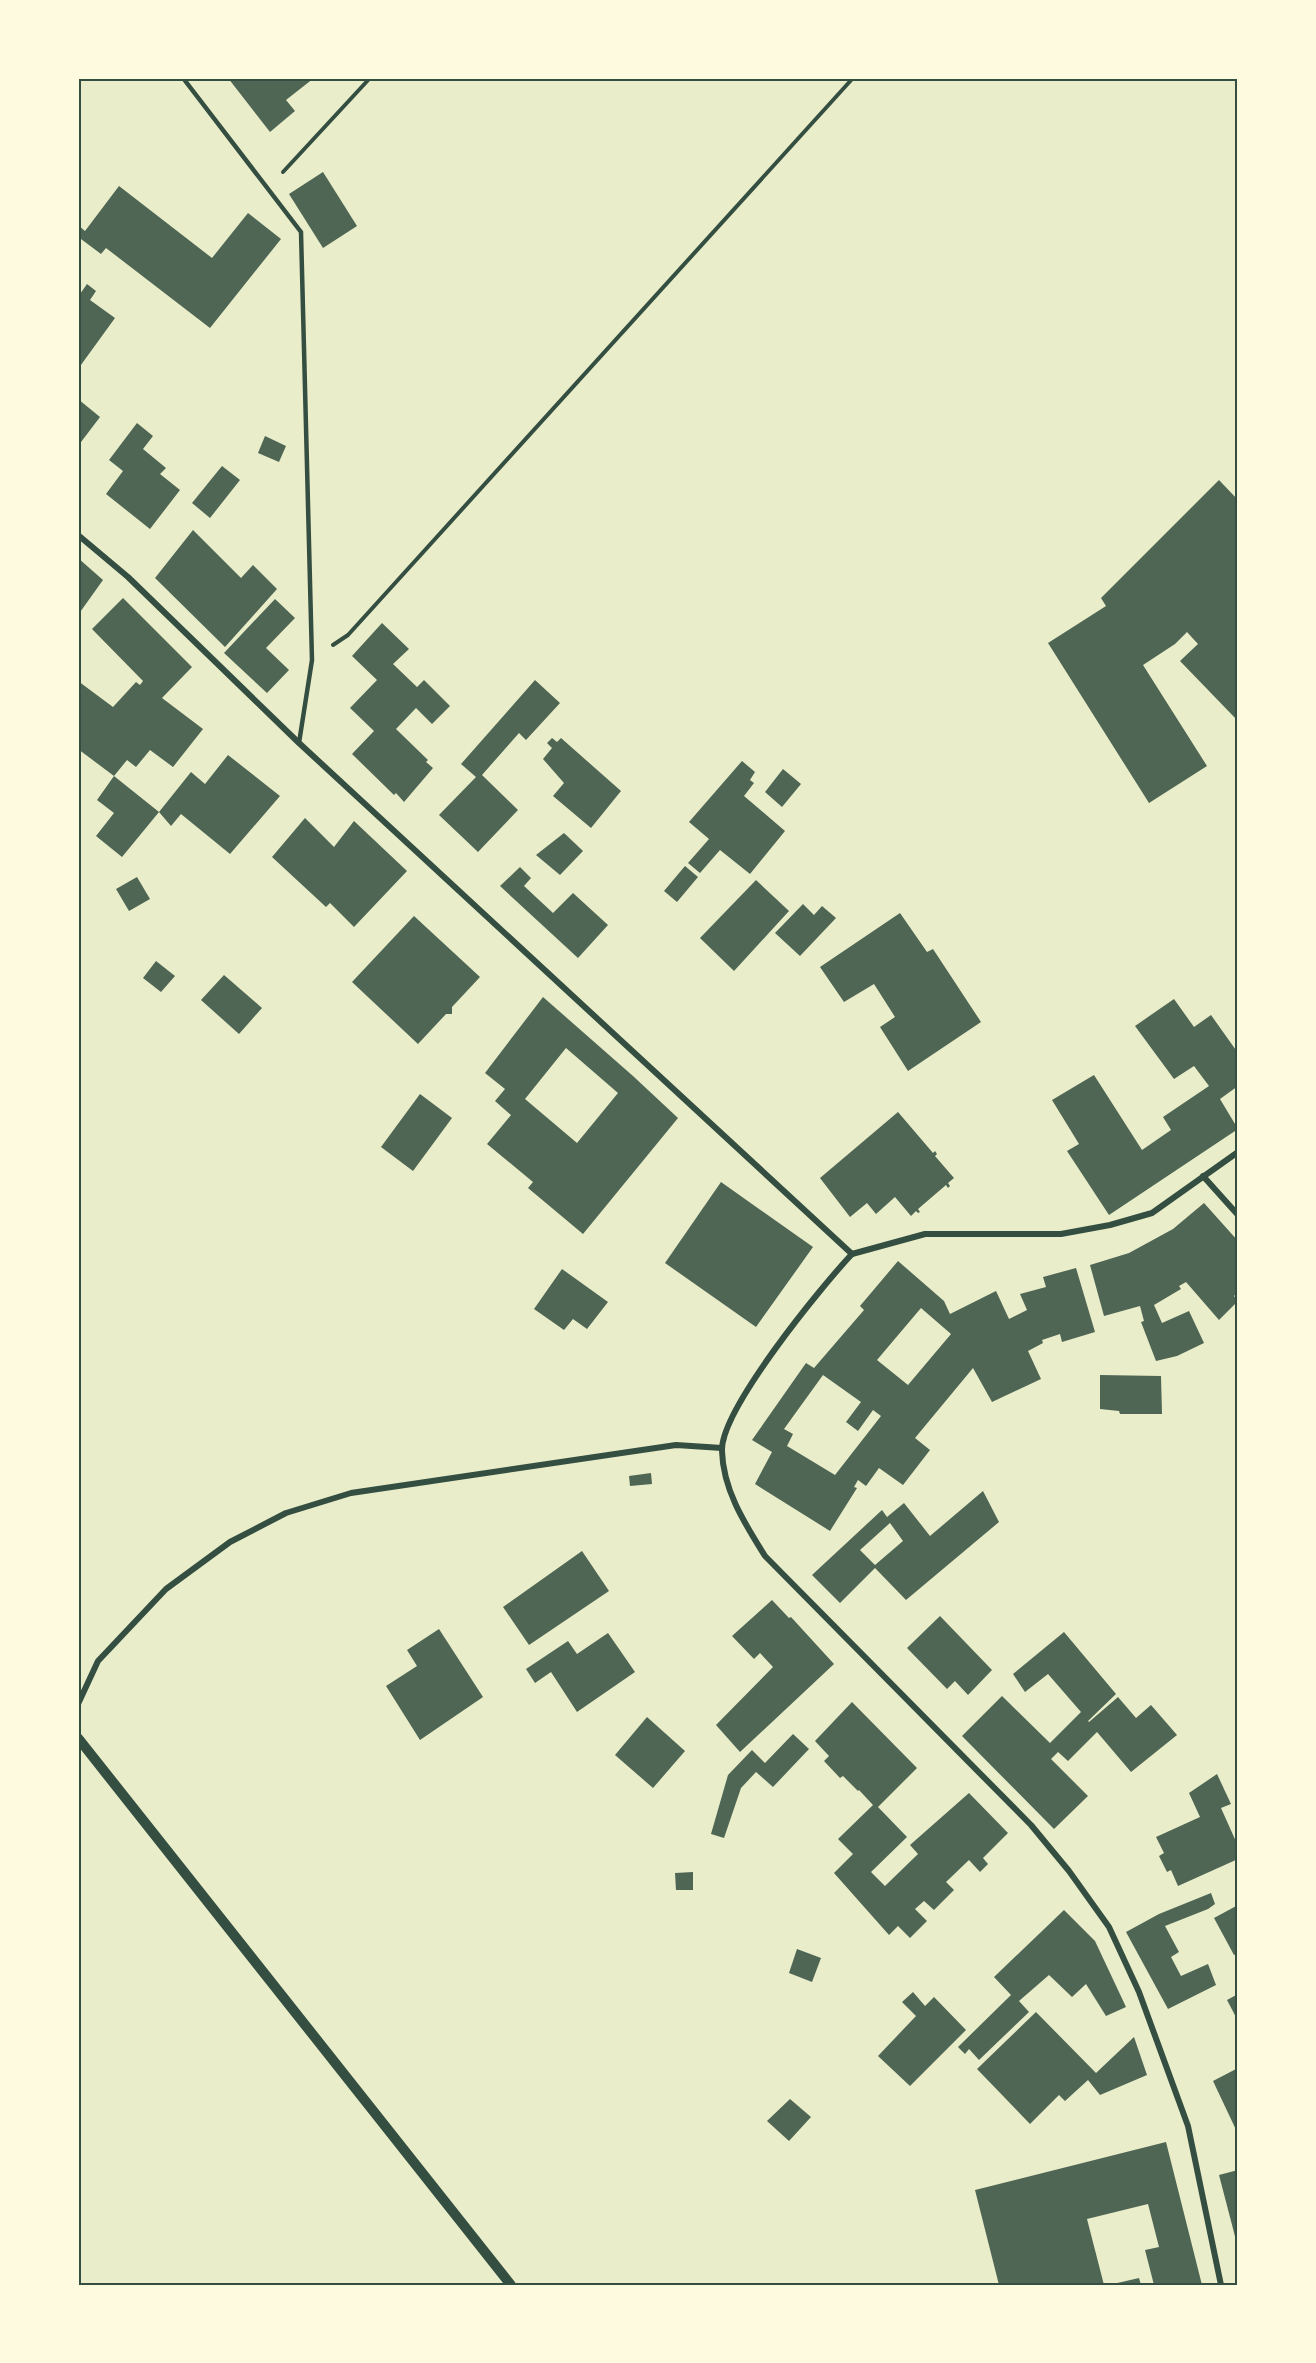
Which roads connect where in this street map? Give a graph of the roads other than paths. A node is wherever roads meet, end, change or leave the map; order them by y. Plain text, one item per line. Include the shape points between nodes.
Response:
1 (183, 78) edge
2 (78, 536) edge
3 (299, 743) junction
4 (1238, 1152) edge
5 (1203, 1176) junction
6 (1238, 1215) edge
7 (852, 1254) junction
8 (722, 1448) junction
9 (78, 1704) edge
10 (78, 1738) edge
11 (511, 2285) edge
12 (1221, 2285) edge

1 - 3 lane via 301,232 312,660
2 - 3 street via 128,577
3 - 7 street
4 - 5 street
5 - 6 street
5 - 7 street via 1152,1213 1110,1225 1061,1234 926,1234
7 - 8 street via 831,1276 746,1391
8 - 9 street via 676,1445 351,1493 286,1514 230,1542 166,1589 98,1661
8 - 12 street via 724,1470 738,1511 765,1556 1031,1825 1109,1927 1139,1992 1188,2126
10 - 11 street

